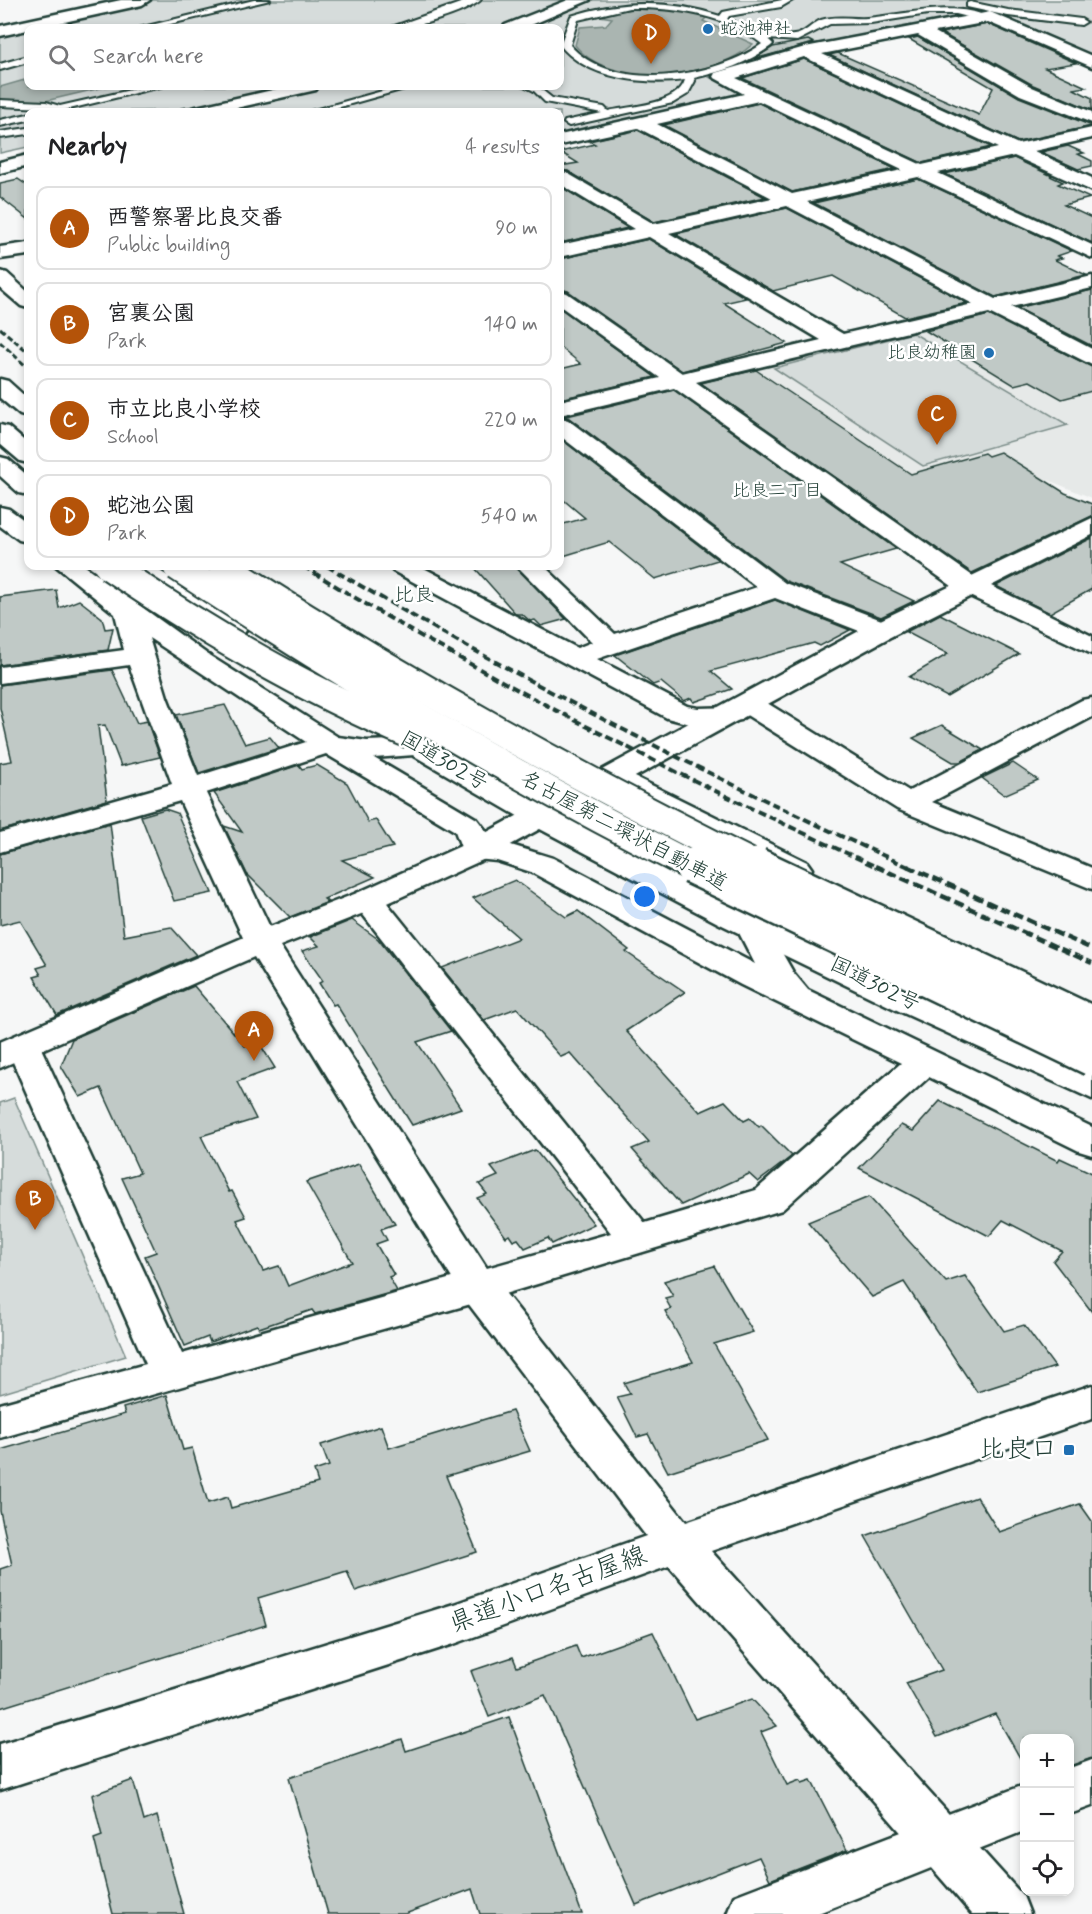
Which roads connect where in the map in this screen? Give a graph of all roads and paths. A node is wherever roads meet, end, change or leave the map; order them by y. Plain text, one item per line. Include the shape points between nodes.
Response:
1 (142, 0) edge
2 (266, 0) edge
3 (477, 0) edge
4 (582, 0) edge
5 (789, 0) edge
6 (953, 0) edge
7 (960, 7) junction
8 (984, 18) junction
9 (722, 20) junction
10 (1081, 22) dead end
11 (35, 24) edge
12 (161, 24) edge
13 (409, 24) edge
14 (521, 24) edge
15 (22, 27) joint
16 (920, 30) junction
17 (0, 32) edge
18 (757, 34) junction
19 (0, 36) edge
20 (805, 52) junction
21 (564, 53) edge
22 (571, 55) junction
23 (24, 60) edge
24 (1092, 62) edge
25 (0, 67) edge
26 (688, 77) junction
27 (142, 90) edge
28 (293, 90) edge
29 (395, 90) edge
30 (540, 90) edge
31 (759, 96) junction
32 (0, 103) edge
33 (56, 108) edge
34 (64, 108) edge
35 (218, 108) edge
36 (327, 108) edge
37 (620, 112) junction
38 (24, 118) edge
39 (1092, 118) edge
40 (0, 123) edge
41 (569, 123) dead end
42 (642, 123) junction
43 (24, 132) edge
44 (1092, 134) edge
45 (0, 135) edge
46 (564, 139) edge
47 (1018, 150) junction
48 (0, 168) edge
49 (24, 169) edge
50 (24, 170) edge
51 (923, 170) junction
52 (0, 177) edge
53 (564, 179) edge
54 (1092, 185) edge
55 (790, 200) junction
56 (652, 230) junction
57 (24, 250) edge
58 (564, 250) edge
59 (1092, 252) edge
60 (0, 254) edge
61 (1092, 282) edge
62 (564, 300) edge
63 (993, 306) junction
64 (839, 341) junction
65 (1092, 358) edge
66 (675, 381) junction
67 (0, 386) edge
68 (0, 400) edge
69 (24, 407) edge
70 (564, 407) edge
71 (24, 420) edge
72 (564, 428) edge
73 (0, 432) edge
74 (24, 453) edge
75 (0, 464) edge
76 (0, 483) edge
77 (24, 485) edge
78 (24, 503) edge
79 (2, 518) edge
80 (1092, 525) edge
81 (24, 532) edge
82 (74, 570) edge
83 (115, 570) edge
84 (141, 570) edge
85 (183, 570) edge
86 (229, 570) edge
87 (252, 570) edge
88 (410, 570) edge
89 (534, 570) edge
90 (968, 585) junction
91 (776, 589) junction
92 (128, 611) junction
93 (882, 630) junction
94 (610, 644) junction
95 (1092, 646) edge
96 (138, 656) junction
97 (575, 658) junction
98 (0, 675) edge
99 (1092, 706) edge
100 (740, 709) junction
101 (329, 744) junction
102 (418, 748) junction
103 (614, 778) junction
104 (529, 781) junction
105 (189, 789) junction
106 (908, 803) junction
107 (542, 817) junction
108 (0, 843) edge
109 (476, 851) junction
110 (1092, 879) edge
111 (368, 900) junction
112 (751, 925) junction
113 (261, 942) junction
114 (798, 999) junction
115 (1092, 1005) edge
116 (1092, 1024) edge
117 (12, 1051) edge
118 (1092, 1058) edge
119 (926, 1061) junction
120 (1092, 1087) edge
121 (1092, 1142) edge
122 (637, 1239) junction
123 (478, 1287) junction
124 (170, 1373) junction
125 (1092, 1402) edge
126 (0, 1421) edge
127 (677, 1544) junction
128 (0, 1767) edge
129 (1092, 1783) edge
130 (1074, 1790) edge
131 (1020, 1810) edge
132 (940, 1840) junction
133 (752, 1914) edge
134 (1005, 1914) edge

1 - 11 main road
2 - 12 lane
3 - 13 lane via 447,14
4 - 14 main road
5 - 9 lane via 726,14
6 - 7 lane
7 - 8 lane
7 - 10 lane
7 - 18 lane via 869,20 822,22 805,36 795,38
8 - 16 main road
8 - 24 main road via 990,17
9 - 18 lane
9 - 22 lane via 699,8 672,4 598,8 574,18 565,45
15 - 17 main road
15 - 19 lane
16 - 20 main road
16 - 39 main road via 1026,91
18 - 26 lane via 768,44 751,57
20 - 31 main road via 721,77
20 - 47 main road
21 - 22 lane
22 - 26 lane via 623,75
23 - 25 lane
26 - 37 lane via 684,92 669,101
27 - 34 lane
28 - 35 main road
29 - 36 lane
30 - 37 lane via 549,100 564,105
31 - 42 main road
31 - 51 main road
32 - 33 lane
37 - 41 lane
38 - 40 lane
42 - 46 main road
42 - 55 main road
43 - 45 lane
44 - 47 main road
47 - 51 main road
47 - 54 main road
48 - 49 main road
50 - 52 main road
51 - 55 main road
51 - 59 main road
53 - 56 main road
55 - 56 main road
55 - 63 main road
56 - 58 main road
56 - 64 main road
57 - 60 main road
61 - 63 main road
62 - 66 main road
63 - 64 main road
63 - 65 main road
64 - 66 main road
66 - 70 main road
66 - 90 main road
67 - 69 main road
68 - 71 main road
72 - 91 main road
73 - 74 main road
75 - 77 main road
76 - 78 main road
79 - 81 main road
80 - 90 main road
82 - 92 main road
83 - 104 main road, bridge via 196,625 322,697
84 - 102 main road, 国道302号
85 - 104 main road, 名古屋第二環状自動車道, bridge via 406,713
86 - 116 main road, 名古屋第二環状自動車道, bridge via 349,646 567,770 726,852
87 - 103 main road via 376,646
88 - 97 main road
89 - 94 main road
90 - 93 main road
90 - 95 main road
91 - 93 main road
91 - 94 main road
92 - 96 main road
92 - 101 main road
93 - 100 main road
94 - 97 main road
96 - 98 main road
96 - 105 main road
97 - 100 main road via 677,712 698,717
99 - 106 main road
100 - 103 main road
100 - 106 main road
101 - 102 main road via 367,750
101 - 105 main road
101 - 109 main road via 466,825 472,832
102 - 107 main road, 国道302号
103 - 107 main road
103 - 115 main road via 824,882
104 - 118 main road, 名古屋第二環状自動車道, bridge via 662,854
105 - 108 main road
105 - 113 main road
106 - 110 main road
107 - 109 main road
107 - 112 main road, 国道302号
109 - 111 main road
109 - 114 main road via 500,852 542,865
111 - 113 main road
111 - 122 main road
112 - 114 main road via 784,986
112 - 120 main road, 国道302号
113 - 117 main road
113 - 123 main road
114 - 119 main road
117 - 124 main road
119 - 121 main road
119 - 122 main road via 769,1200
122 - 123 main road
123 - 124 main road
123 - 127 main road
124 - 126 main road
125 - 127 main road, 県道小口名古屋線
127 - 128 main road, 県道小口名古屋線 via 454,1624
127 - 132 main road
129 - 130 main road
131 - 132 main road
132 - 133 main road
132 - 134 main road

